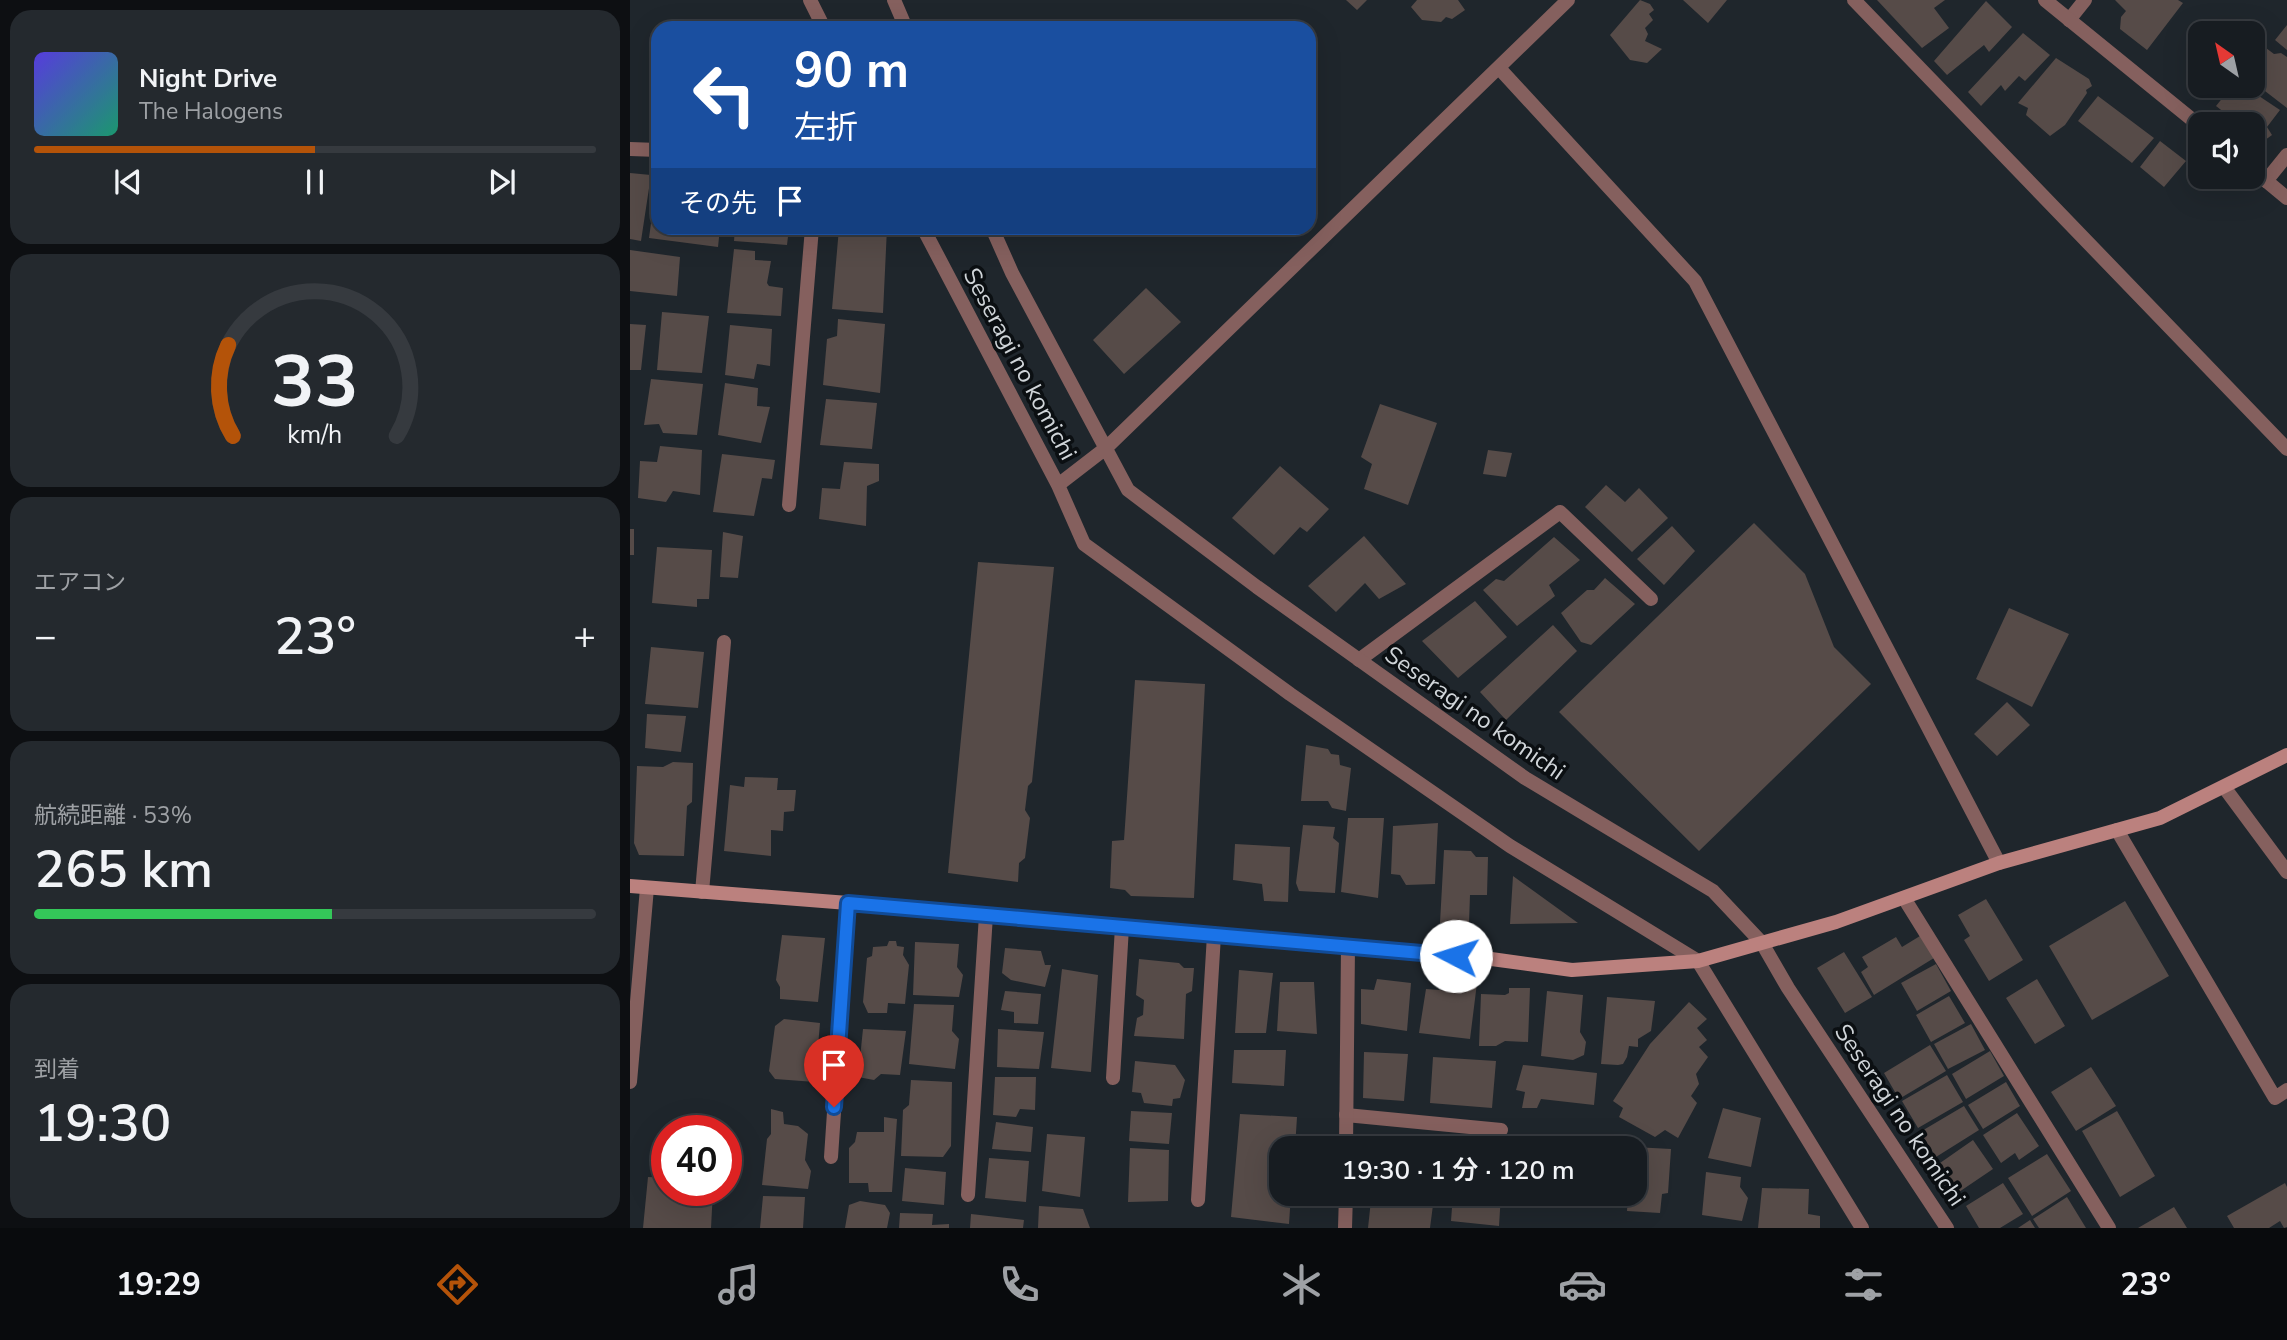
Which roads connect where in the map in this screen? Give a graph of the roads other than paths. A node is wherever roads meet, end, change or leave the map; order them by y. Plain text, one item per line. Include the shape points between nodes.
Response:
1 (810, 0) edge
2 (894, 0) edge
3 (1568, 0) edge
4 (1854, 0) edge
5 (2045, 0) edge
6 (2085, 0) edge
7 (2069, 20) junction
8 (820, 21) edge
9 (903, 21) edge
10 (1499, 68) junction
11 (2188, 117) edge
12 (630, 149) edge
13 (651, 150) edge
14 (2287, 155) edge
15 (2266, 181) joint
16 (2287, 198) edge
17 (811, 235) edge
18 (927, 235) edge
19 (995, 235) edge
20 (1104, 449) junction
21 (2287, 449) edge
22 (1058, 485) junction
23 (789, 505) dead end
24 (1651, 599) dead end
25 (724, 642) dead end
26 (1359, 660) junction
27 (2287, 755) edge
28 (2224, 787) junction
29 (2117, 830) junction
30 (1999, 863) junction
31 (2287, 872) edge
32 (630, 887) edge
33 (647, 888) junction
34 (702, 892) junction
35 (1904, 898) junction
36 (848, 903) junction
37 (986, 915) junction
38 (1122, 928) junction
39 (1214, 935) junction
40 (1762, 943) junction
41 (1348, 946) junction
42 (1698, 961) junction
43 (1113, 1078) dead end
44 (630, 1082) edge
45 (2287, 1090) edge
46 (1346, 1115) junction
47 (1501, 1130) dead end
48 (1346, 1136) edge
49 (831, 1157) dead end
50 (968, 1195) dead end
51 (1198, 1200) dead end
52 (1346, 1206) edge
53 (1345, 1228) edge
54 (1862, 1228) edge
55 (1947, 1228) edge
56 (2109, 1228) edge

1 - 8 street
2 - 9 street
3 - 10 street
4 - 21 street
5 - 7 street
6 - 7 street
7 - 11 street
10 - 20 street
10 - 30 street via 1695,281
12 - 13 street
14 - 15 street
15 - 16 street
17 - 23 street
18 - 22 street, Seseragi no komichi
19 - 20 street, Seseragi no komichi
20 - 22 street
20 - 26 street, Seseragi no komichi via 1128,490
22 - 42 street, Seseragi no komichi via 1084,544 1101,557 1510,846
24 - 26 street via 1560,512
25 - 34 street
26 - 40 street, Seseragi no komichi via 1525,778 1713,891
27 - 28 street
28 - 29 street via 2160,818
28 - 31 street
29 - 30 street
29 - 45 street via 2275,1098
30 - 35 street
32 - 33 street
33 - 34 street
33 - 44 street
34 - 36 street
35 - 40 street
35 - 56 street
36 - 37 street
36 - 49 street
37 - 38 street
37 - 50 street
38 - 39 street
38 - 43 street
39 - 41 street
39 - 51 street
40 - 42 street
40 - 55 street, Seseragi no komichi
41 - 42 street via 1572,970
41 - 46 street
42 - 54 street
46 - 47 street
46 - 48 street
52 - 53 street

